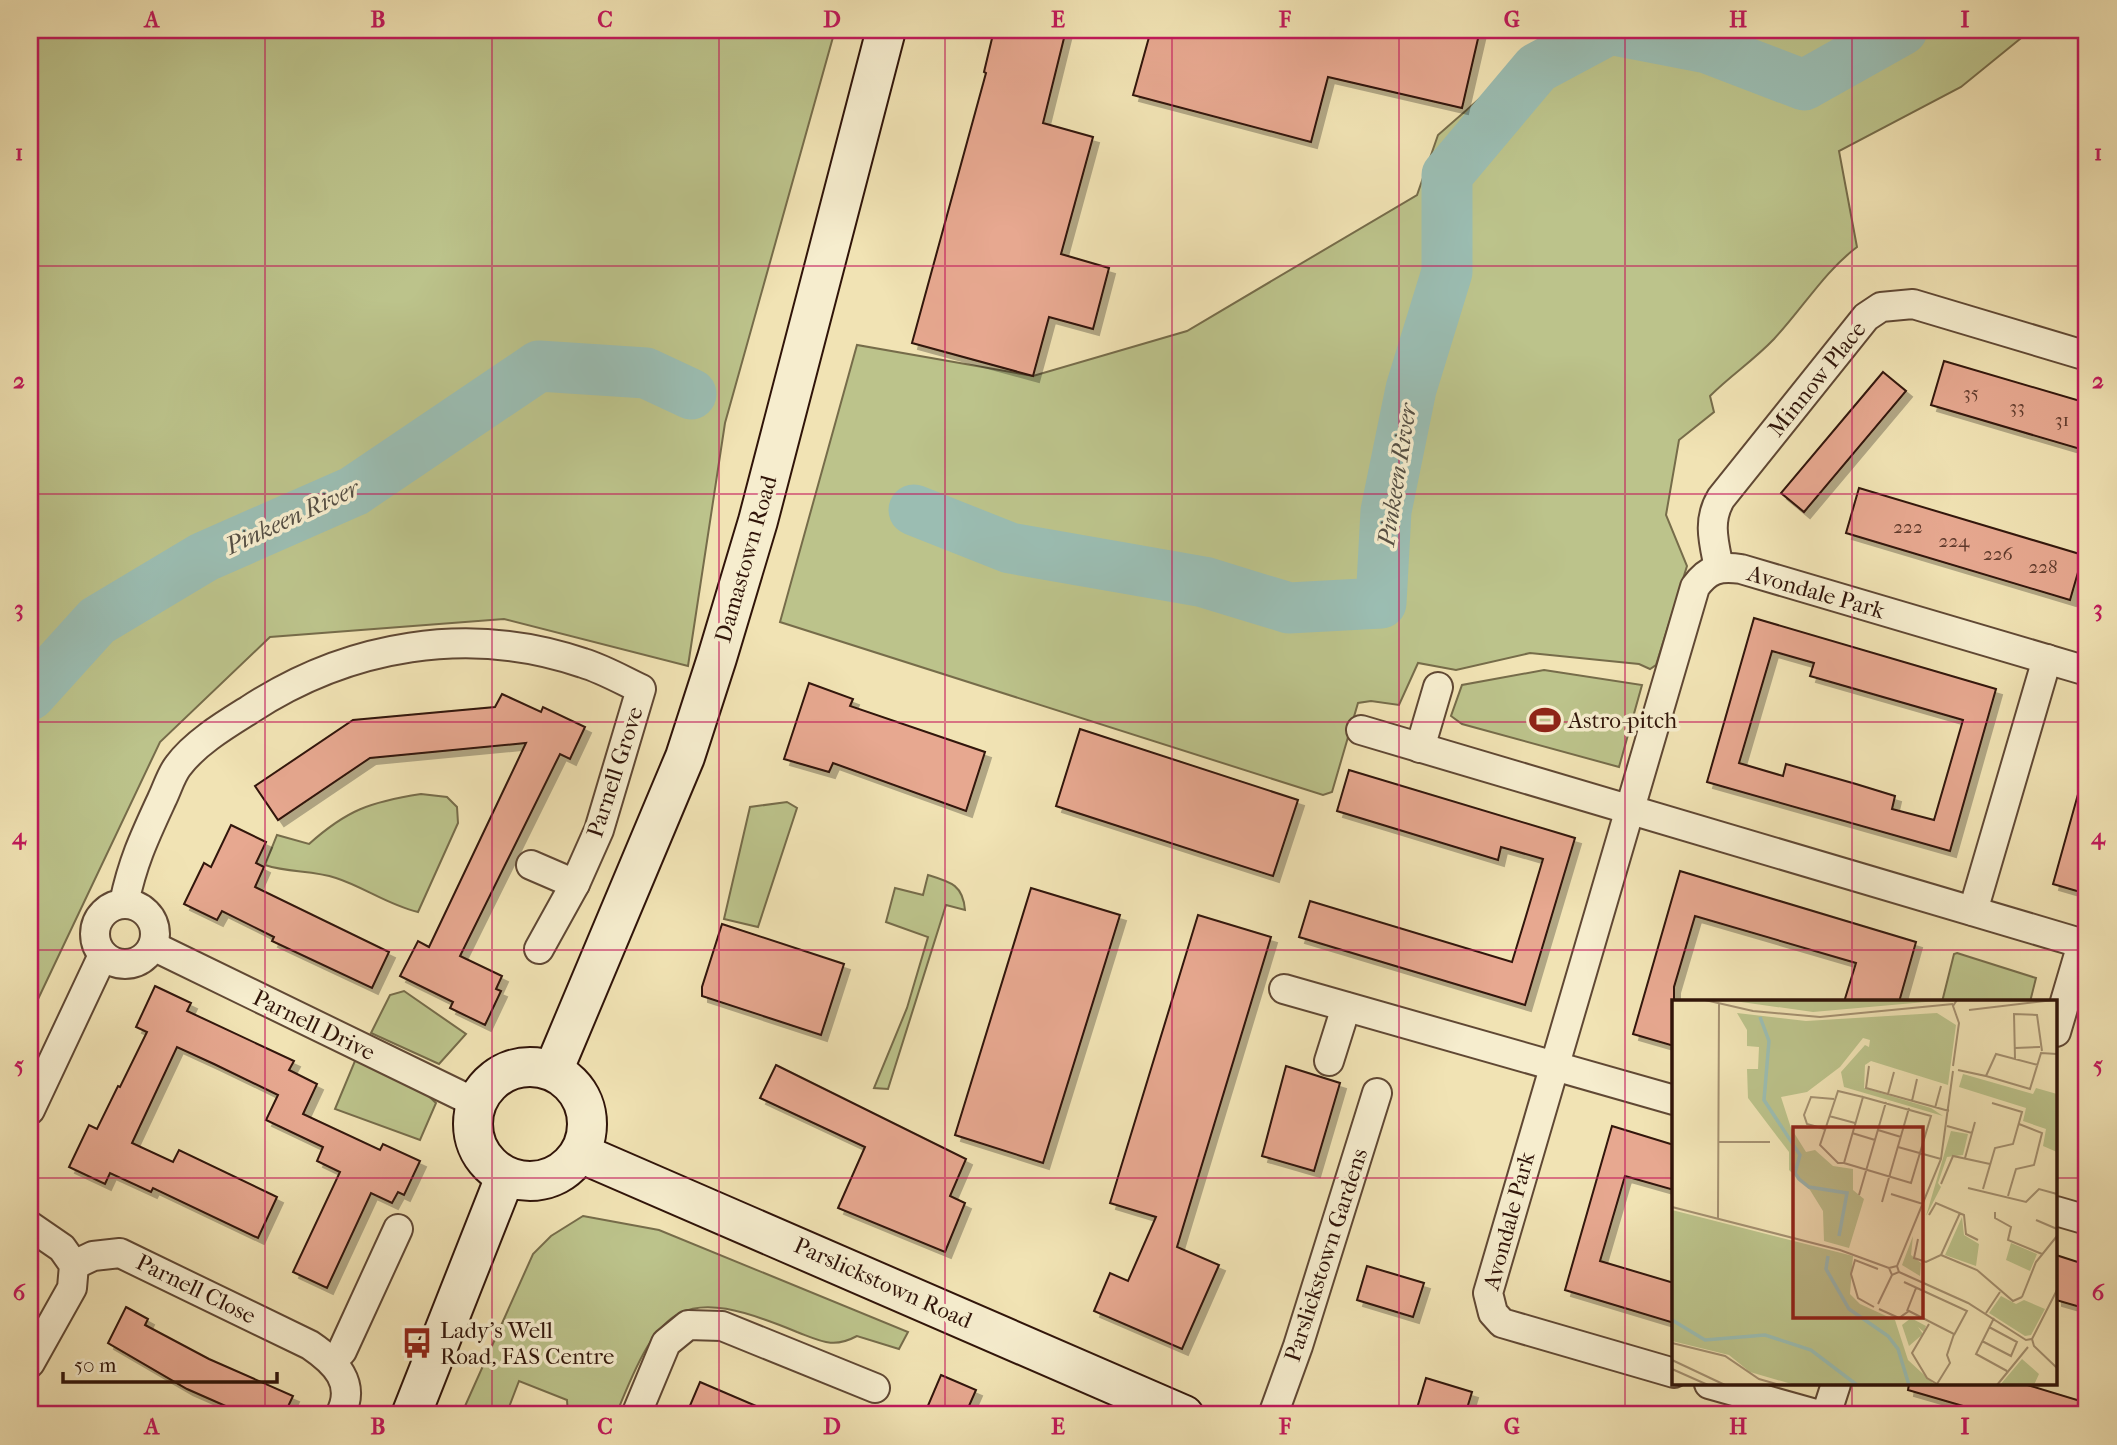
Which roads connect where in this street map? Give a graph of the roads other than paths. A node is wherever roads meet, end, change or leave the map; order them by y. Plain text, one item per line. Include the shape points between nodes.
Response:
1 (886, 30) edge
2 (2087, 356) edge
3 (1719, 568) junction
4 (2047, 659) junction
5 (2087, 671) edge
6 (1438, 687) dead end
7 (1361, 730) dead end
8 (1420, 748) junction
9 (1628, 811) junction
10 (531, 865) dead end
11 (575, 884) junction
12 (124, 903) junction
13 (1973, 912) junction
14 (2085, 945) edge
15 (153, 946) junction
16 (539, 949) dead end
17 (103, 956) junction
18 (1283, 989) dead end
19 (1346, 1007) junction
20 (2058, 1026) edge
21 (1329, 1061) dead end
22 (1553, 1065) junction
23 (553, 1072) junction
24 (1377, 1093) dead end
25 (1672, 1099) edge
26 (476, 1103) junction
27 (30, 1110) edge
28 (580, 1153) junction
29 (505, 1177) junction
30 (2058, 1212) edge
31 (2087, 1220) edge
32 (30, 1226) edge
33 (398, 1229) dead end
34 (74, 1265) junction
35 (333, 1360) junction
36 (30, 1363) edge
37 (1672, 1372) edge
38 (1716, 1386) edge
39 (1835, 1386) edge
40 (875, 1388) dead end
41 (340, 1415) edge
42 (411, 1415) edge
43 (636, 1415) edge
44 (1184, 1415) edge
45 (1273, 1415) edge
46 (1819, 1415) edge
47 (1826, 1415) edge

1 - 23 street, Damastown Road via 758,521 717,658 685,757
2 - 3 street, Minnow Place via 1913,304 1881,307 1866,317 1714,509
3 - 4 street, Avondale Park via 1741,569
3 - 9 street, Avondale Park via 1703,575 1688,601
4 - 5 street, Avondale Park
4 - 13 street
6 - 8 street
7 - 8 street
8 - 9 street
9 - 13 street
9 - 22 street, Avondale Park
10 - 11 street
11 - 12 street, Parnell Grove via 599,830 641,689 584,663 541,652 414,644 323,670 276,693 223,727 177,766 134,858
11 - 16 street, Parnell Grove
12 - 15 street via 150,917
12 - 17 street via 99,918 94,937
13 - 14 street
14 - 20 street
15 - 17 street via 140,961 130,964
15 - 26 street, Parnell Drive
17 - 27 street
18 - 19 street
19 - 21 street
19 - 22 street
22 - 25 street
22 - 37 street, Avondale Park via 1488,1300 1502,1323
23 - 26 street via 531,1066 508,1071 488,1084
23 - 28 street via 573,1086 585,1107 587,1130
24 - 45 street, Parslickstown Gardens
26 - 29 street via 472,1125 476,1146 488,1164
28 - 29 street via 566,1170 547,1180
28 - 44 street, Parslickstown Road
29 - 42 street
30 - 31 street
32 - 34 street via 62,1248
33 - 35 street via 342,1351
34 - 35 street, Parnell Close via 104,1253 131,1257
34 - 36 street via 72,1288
35 - 41 street via 346,1386
38 - 46 street
39 - 47 street
40 - 43 street via 722,1326 688,1325 666,1343

